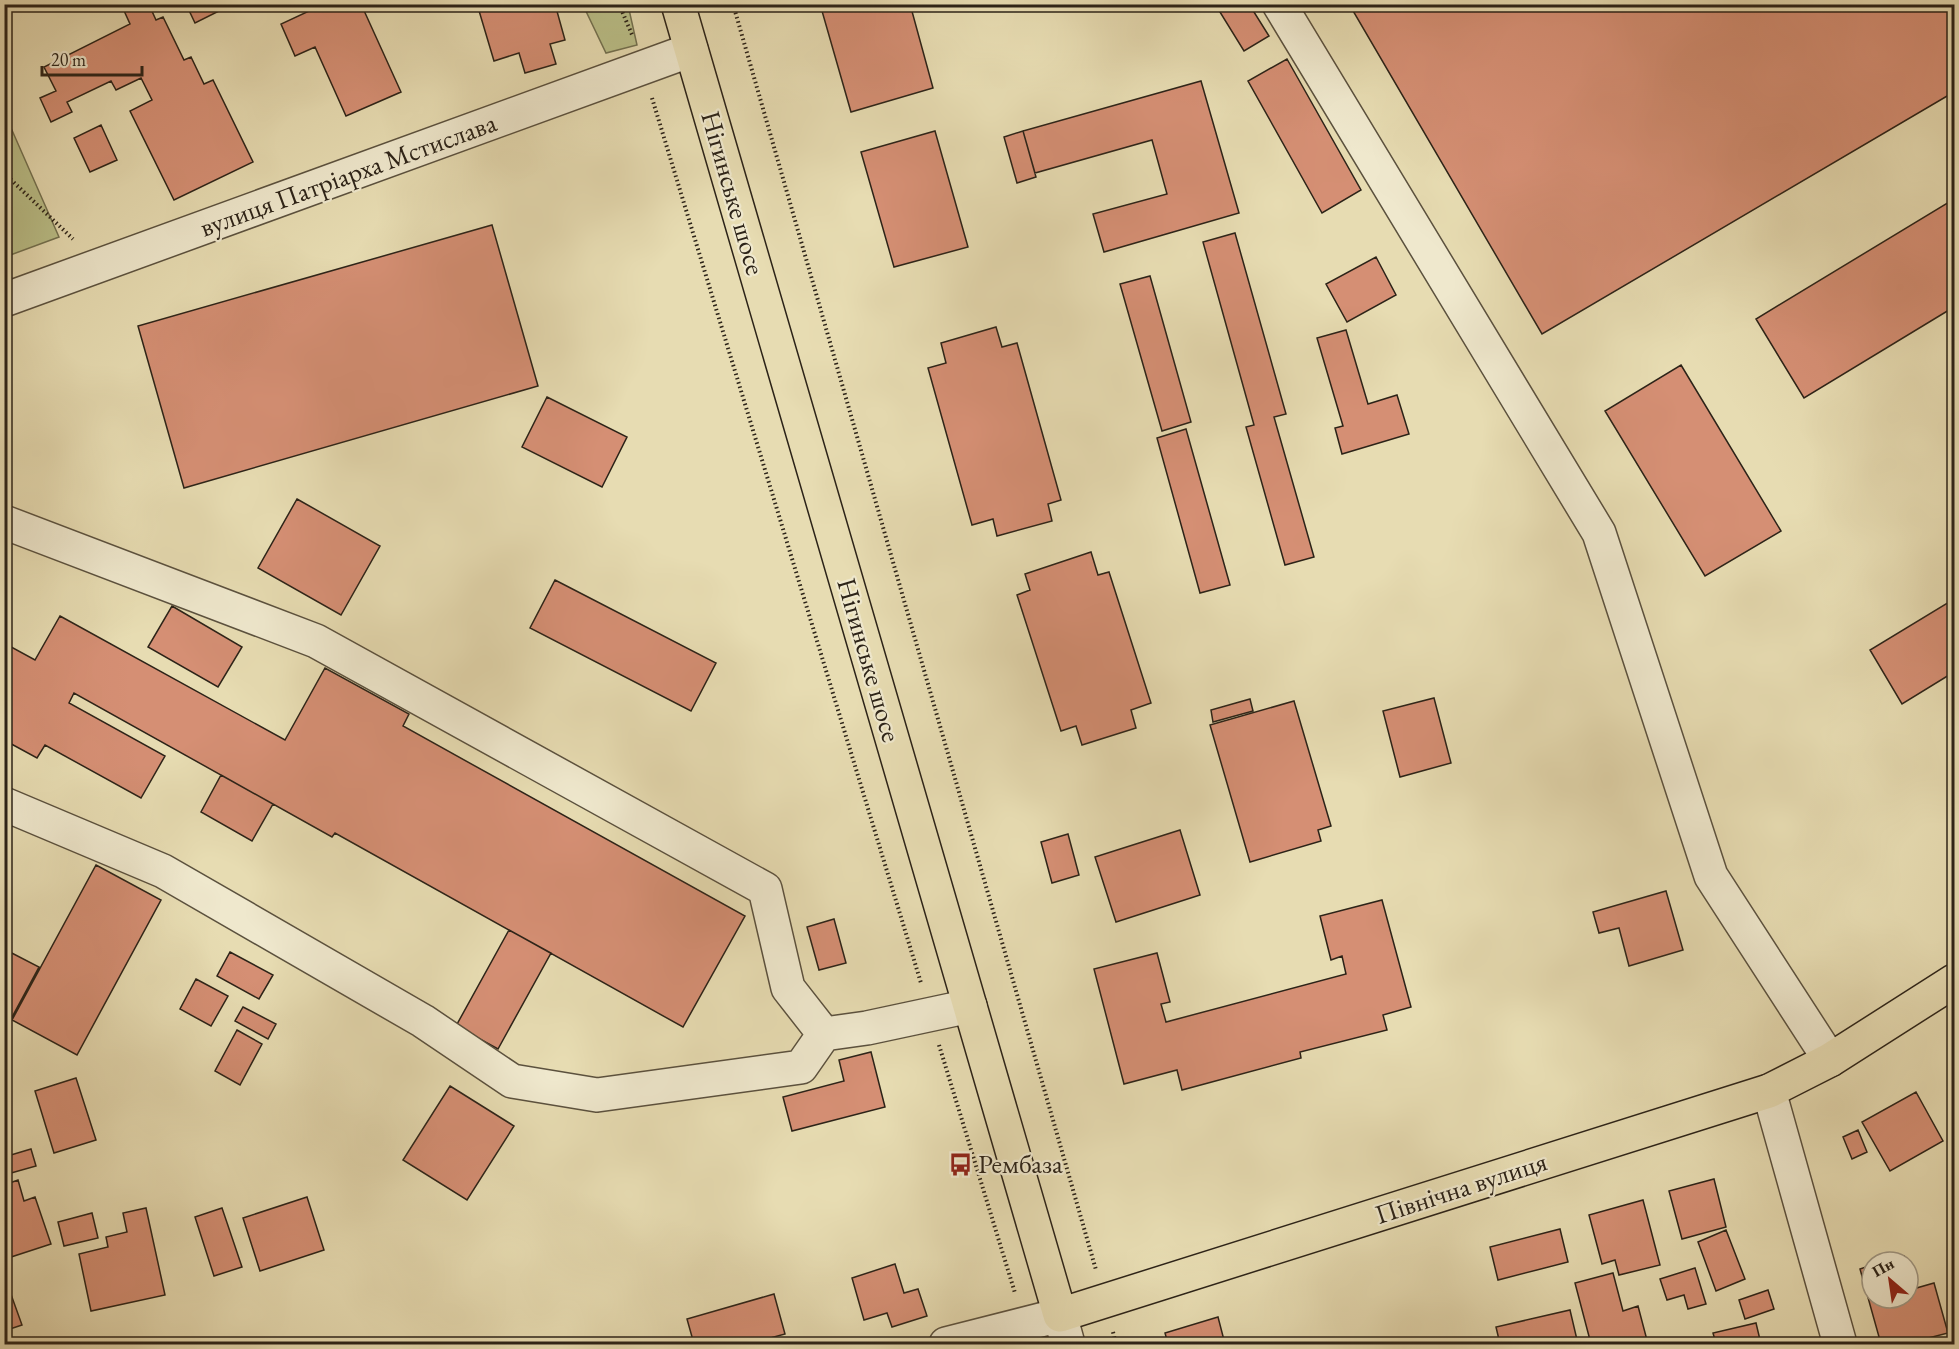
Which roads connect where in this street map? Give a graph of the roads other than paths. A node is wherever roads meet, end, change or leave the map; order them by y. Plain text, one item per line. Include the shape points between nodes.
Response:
1 (678, 4) edge
2 (1280, 4) edge
3 (691, 50) junction
4 (4, 300) edge
5 (4, 522) edge
6 (4, 804) edge
7 (1954, 981) edge
8 (970, 1006) junction
9 (824, 1034) junction
10 (1830, 1060) junction
11 (1769, 1091) junction
12 (1064, 1330) edge
13 (946, 1344) edge
14 (1840, 1344) edge

1 - 3 main road, Нігинське шосе
2 - 10 street via 1599,533 1711,876
3 - 4 street, вулиця Патріарха Мстислава
3 - 8 main road, Нігинське шосе
5 - 9 street via 316,641 765,889 788,988
6 - 9 street via 163,871 423,1021 512,1081 597,1095 801,1067
7 - 10 main road, Північна вулиця
8 - 9 street
8 - 12 main road, Нігинське шосе
10 - 11 main road, Північна вулиця
11 - 12 main road, Північна вулиця via 1105,1300
11 - 14 street
12 - 13 street, Північна вулиця via 1024,1324

